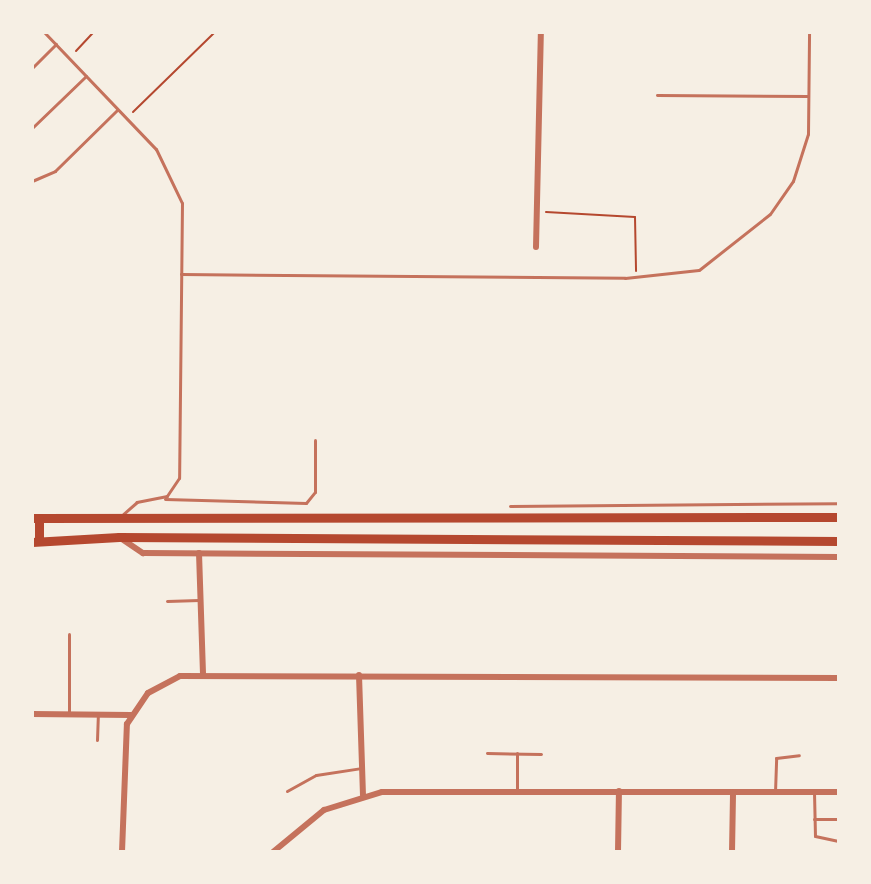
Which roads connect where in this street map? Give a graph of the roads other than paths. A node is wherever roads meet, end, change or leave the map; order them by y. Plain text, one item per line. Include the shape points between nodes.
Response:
1 (44, 32) edge
2 (541, 32) edge
3 (809, 32) edge
4 (56, 44) junction
5 (32, 68) edge
6 (86, 76) junction
7 (657, 95) dead end
8 (808, 96) junction
9 (118, 109) junction
10 (32, 128) edge
11 (32, 181) edge
12 (536, 247) dead end
13 (181, 274) junction
14 (315, 440) dead end
15 (162, 499) junction
16 (839, 503) edge
17 (510, 506) dead end
18 (120, 517) junction
19 (839, 517) edge
20 (36, 518) edge
21 (498, 519) junction
22 (119, 537) junction
23 (497, 539) junction
24 (35, 541) edge
25 (839, 541) edge
26 (199, 553) junction
27 (839, 557) edge
28 (200, 600) junction
29 (167, 601) dead end
30 (69, 634) dead end
31 (203, 675) junction
32 (359, 675) junction
33 (839, 678) edge
34 (32, 714) edge
35 (69, 715) junction
36 (98, 715) junction
37 (131, 715) junction
38 (97, 740) dead end
39 (487, 753) dead end
40 (517, 753) junction
41 (541, 754) dead end
42 (799, 755) dead end
43 (362, 768) junction
44 (287, 791) dead end
45 (517, 791) junction
46 (619, 791) junction
47 (733, 792) junction
48 (775, 792) junction
49 (814, 792) junction
50 (839, 792) edge
51 (363, 795) junction
52 (814, 819) junction
53 (839, 819) edge
54 (839, 841) edge
55 (122, 852) edge
56 (273, 852) edge
57 (618, 852) edge
58 (732, 852) edge

1 - 4 lane
2 - 12 street
3 - 8 lane
4 - 5 lane
4 - 6 lane
6 - 9 lane
6 - 10 lane
7 - 8 lane
8 - 13 lane via 803,157 770,214 699,270 625,278
9 - 11 lane via 55,171
9 - 13 lane via 162,157 178,190
13 - 15 lane via 179,478
14 - 15 lane via 315,492 306,503
15 - 18 lane via 137,502
16 - 17 lane
18 - 20 highway
18 - 21 highway
19 - 21 highway
20 - 24 highway
21 - 23 highway
22 - 23 highway
22 - 24 highway
22 - 26 street via 139,552
23 - 25 highway
26 - 27 street
26 - 28 street
28 - 29 lane
28 - 31 street
30 - 35 lane
31 - 32 street
31 - 37 street via 163,683
32 - 33 street
32 - 43 street
34 - 35 street
35 - 36 street
36 - 37 street
36 - 38 lane
37 - 55 street via 123,742
39 - 40 lane
40 - 41 lane
40 - 45 lane
42 - 48 lane via 776,758
43 - 44 lane via 309,777
43 - 51 street
45 - 46 street
45 - 51 street
46 - 47 street
46 - 57 street
47 - 48 street
47 - 58 street
48 - 49 street
49 - 50 street
49 - 52 lane
51 - 56 street via 307,821
52 - 53 lane
52 - 54 lane via 818,839

